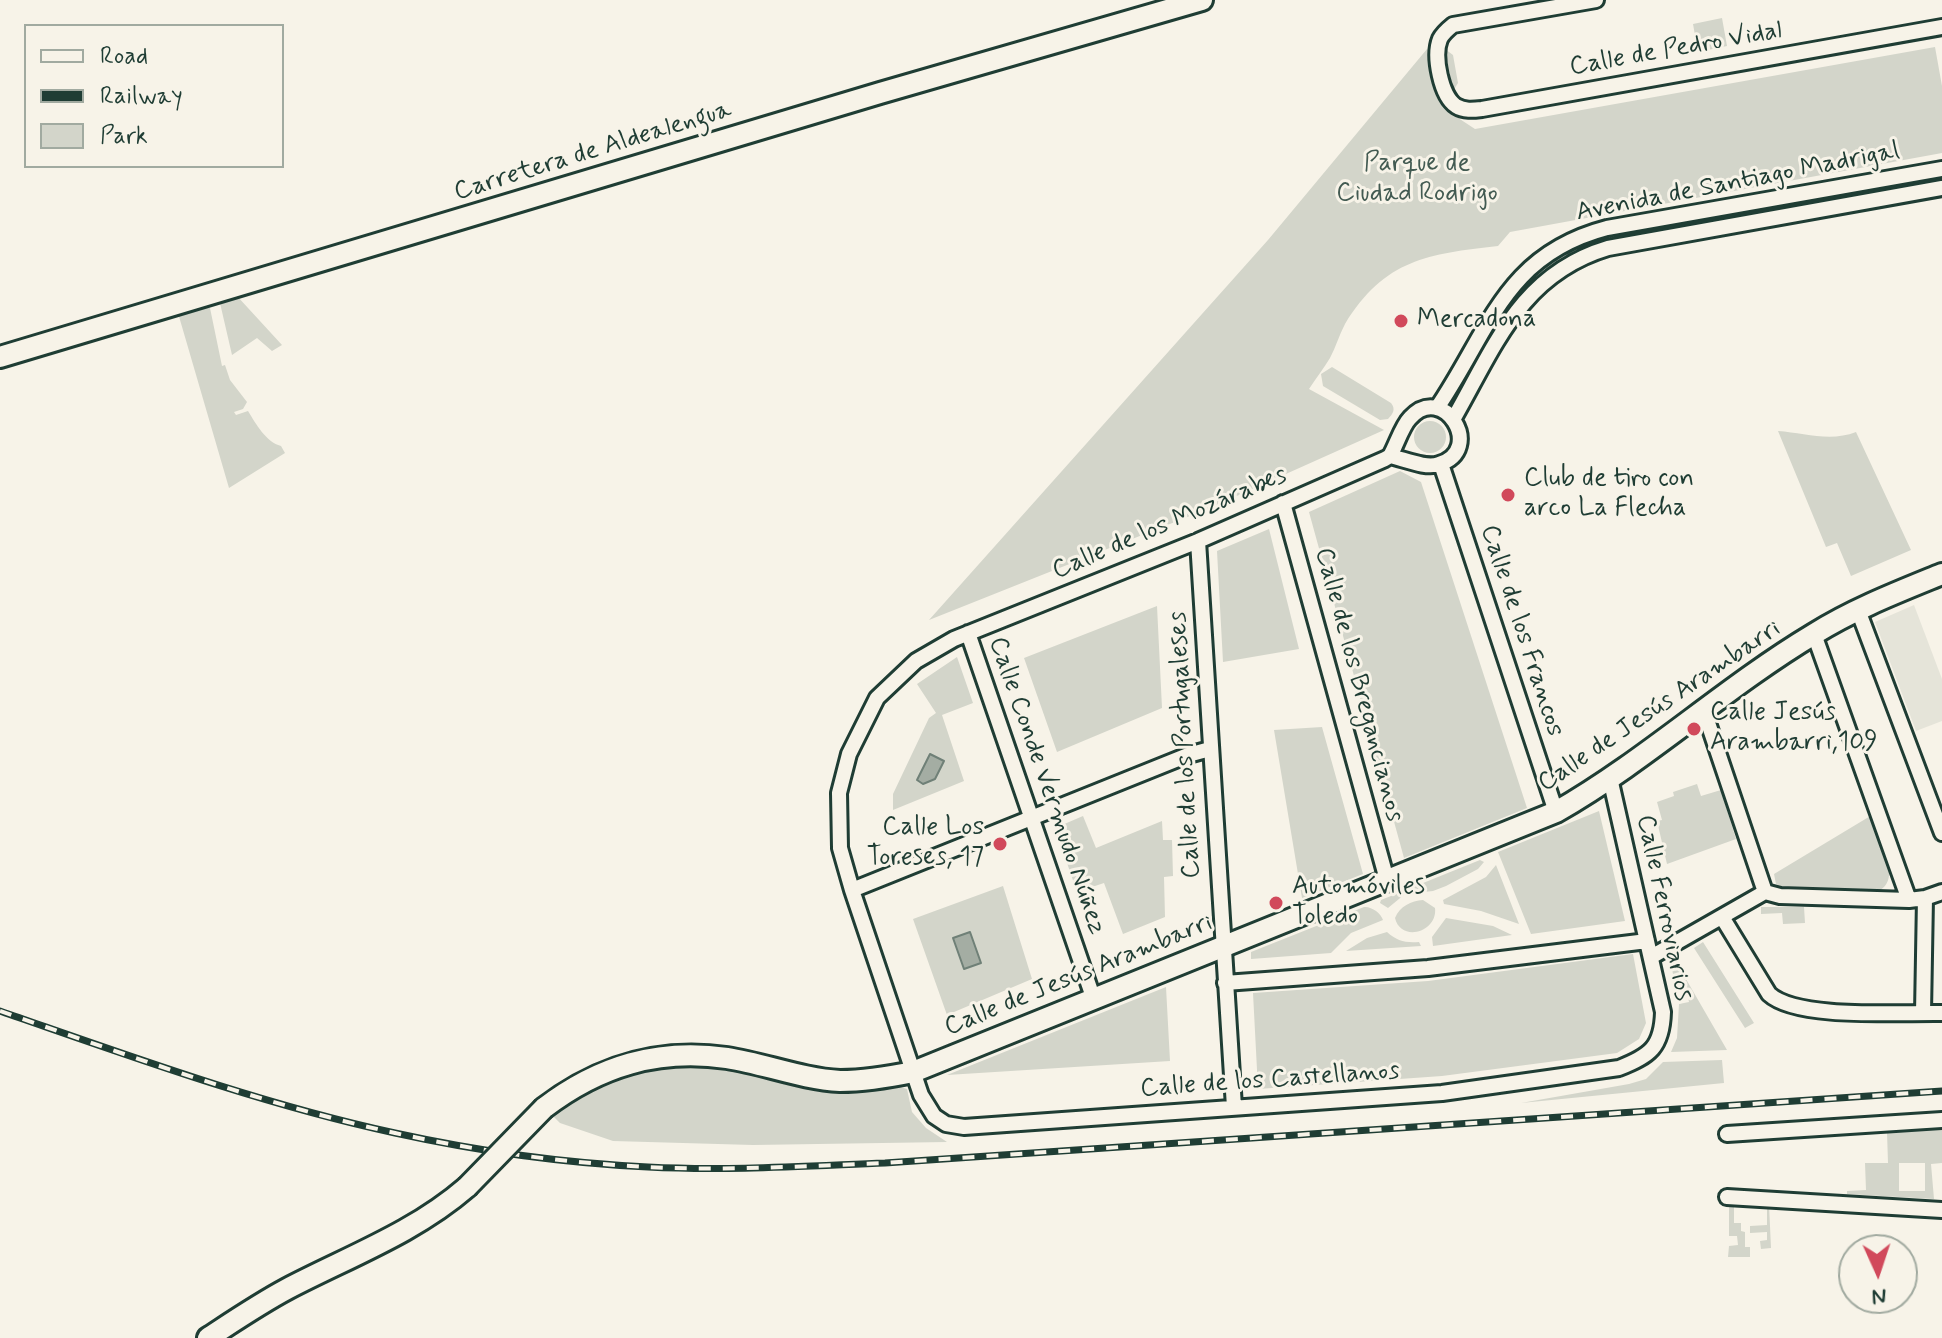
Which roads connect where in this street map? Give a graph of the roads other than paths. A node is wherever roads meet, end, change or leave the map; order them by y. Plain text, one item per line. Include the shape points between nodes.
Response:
1 (1202, 0) edge
2 (1596, 0) edge
3 (1942, 27) edge
4 (1942, 169) edge
5 (1942, 188) edge
6 (0, 357) edge
7 (1437, 408) junction
8 (1454, 418) junction
9 (1403, 434) junction
10 (1390, 456) junction
11 (1417, 462) junction
12 (1441, 464) junction
13 (1283, 503) junction
14 (1198, 541) junction
15 (1942, 574) edge
16 (1858, 610) junction
17 (968, 633) junction
18 (1814, 634) junction
19 (1704, 711) junction
20 (1210, 749) junction
21 (1610, 778) junction
22 (1556, 812) junction
23 (1032, 817) junction
24 (1942, 833) edge
25 (1896, 869) junction
26 (1387, 880) junction
27 (852, 890) junction
28 (1765, 892) junction
29 (1942, 892) edge
30 (1925, 898) junction
31 (1884, 899) junction
32 (1909, 900) junction
33 (1722, 917) junction
34 (1647, 941) junction
35 (1223, 946) junction
36 (1651, 957) junction
37 (1225, 983) junction
38 (1094, 1000) junction
39 (1923, 1013) junction
40 (1942, 1013) edge
41 (1654, 1048) joint
42 (913, 1072) junction
43 (1234, 1107) junction
44 (1942, 1120) edge
45 (1727, 1134) dead end
46 (1727, 1197) dead end
47 (1942, 1210) edge
48 (208, 1338) edge

1 - 6 street, Carretera de Aldealengua
2 - 3 street, Calle de Pedro Vidal via 1453,25 1438,44 1442,88 1448,98 1469,110
4 - 7 street, Avenida de Santiago Madrigal via 1607,228 1570,240 1522,273 1507,291
5 - 8 street, Avenida de Santiago Madrigal via 1608,248 1577,259 1520,304
7 - 8 street
7 - 9 street via 1418,411
8 - 12 street via 1461,435 1456,453
9 - 10 street
9 - 11 street via 1406,450
10 - 11 street
10 - 13 street, Calle de los Mozárabes
11 - 12 street
12 - 22 street, Calle de los Francos
13 - 14 street, Calle de los Mozárabes
13 - 26 street, Calle de los Bregancianos
14 - 17 street, Calle de los Mozárabes
14 - 20 street, Calle de los Portugaleses
15 - 16 street, Calle de Jesús Arambarri
16 - 18 street, Calle de Jesús Arambarri
16 - 24 street
17 - 23 street, Calle Conde Vermudo Núñez
17 - 27 street, Calle de los Mozárabes via 916,661 892,682 877,698 853,743 839,793 838,821
18 - 19 street, Calle de Jesús Arambarri
18 - 25 street
19 - 21 street, Calle de Jesús Arambarri
19 - 28 street
20 - 23 street
20 - 35 street, Calle de los Portugaleses
21 - 22 street, Calle de Jesús Arambarri
21 - 34 street, Calle Ferroviarios
22 - 26 street, Calle de Jesús Arambarri
23 - 27 street
23 - 38 street, Calle Conde Vermudo Núñez
25 - 31 street
25 - 32 street
26 - 35 street, Calle de Jesús Arambarri
27 - 42 street, Calle de los Castellanos
28 - 31 street
28 - 33 street
29 - 30 street
30 - 32 street
30 - 39 street
31 - 32 street
33 - 36 street
33 - 39 street via 1779,1002 1815,1010
34 - 36 street, Calle Ferroviarios
34 - 37 street via 1428,968
35 - 37 street, Calle de los Portugaleses
35 - 38 street, Calle de Jesús Arambarri
36 - 41 street, Calle Ferroviarios via 1663,1012
37 - 43 street, Calle de los Portugaleses
38 - 42 street, Calle de Jesús Arambarri
39 - 40 street
41 - 43 street, Calle de los Castellanos via 1628,1065 1442,1093
42 - 43 street, Calle de los Castellanos via 934,1116 964,1127
42 - 48 street, Calle de Jesús Arambarri, bridge via 838,1081 727,1058 660,1057 610,1069 573,1086 544,1108 449,1203
44 - 45 street
46 - 47 street

